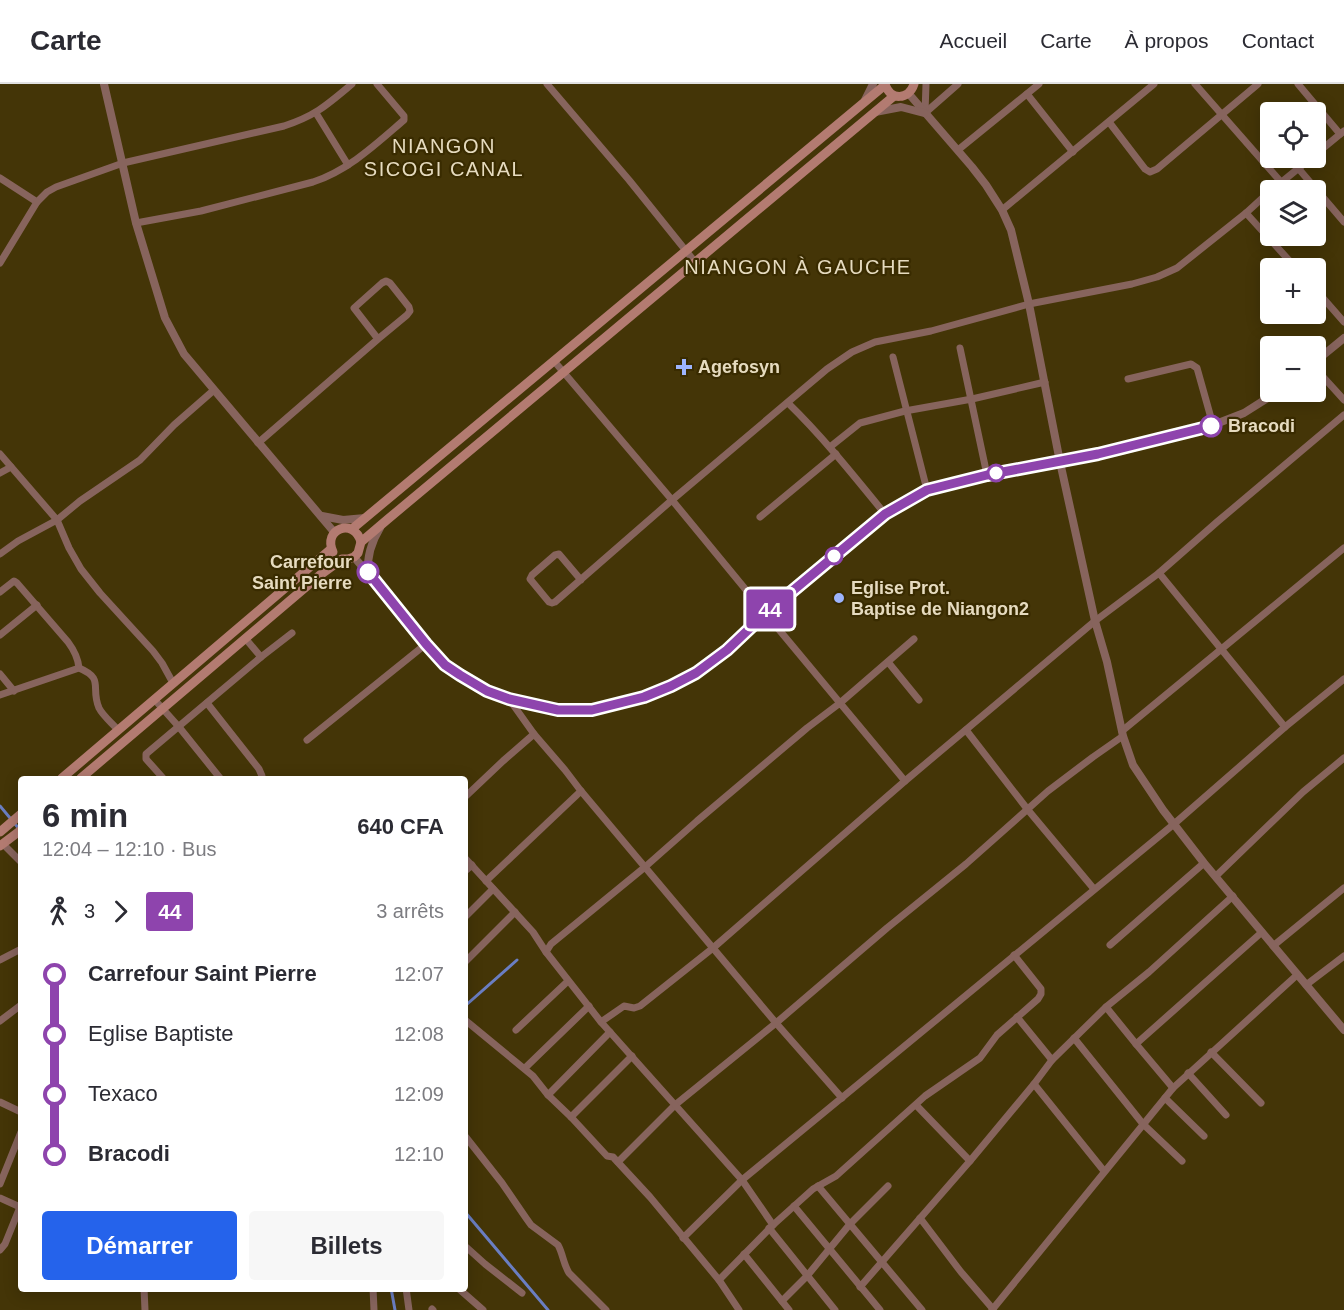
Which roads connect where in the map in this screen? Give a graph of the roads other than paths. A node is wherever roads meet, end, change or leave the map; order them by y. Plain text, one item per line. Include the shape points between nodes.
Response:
1 (104, 84) edge
2 (352, 84) edge
3 (377, 84) edge
4 (547, 84) edge
5 (873, 84) edge
6 (885, 84) edge
7 (914, 84) edge
8 (926, 84) edge
9 (958, 84) edge
10 (1039, 84) edge
11 (1154, 84) edge
12 (1195, 84) edge
13 (1258, 84) edge
14 (1298, 84) edge
15 (909, 94) junction
16 (1027, 94) junction
17 (894, 96) junction
18 (865, 101) junction
19 (875, 112) junction
20 (316, 113) junction
21 (925, 113) junction
22 (1222, 114) junction
23 (1109, 122) junction
24 (1342, 133) edge
25 (1326, 146) edge
26 (958, 150) junction
27 (1072, 152) junction
28 (123, 163) junction
29 (348, 165) junction
30 (1298, 168) joint
31 (0, 178) edge
32 (1279, 180) edge
33 (1283, 180) edge
34 (1260, 201) edge
35 (37, 202) junction
36 (1002, 210) junction
37 (1246, 213) junction
38 (1344, 222) edge
39 (136, 223) junction
40 (686, 251) junction
41 (1287, 258) edge
42 (694, 262) junction
43 (0, 263) edge
44 (1326, 301) edge
45 (1029, 304) junction
46 (1344, 322) edge
47 (1344, 338) edge
48 (378, 339) junction
49 (960, 348) dead end
50 (1326, 353) edge
51 (892, 357) dead end
52 (554, 362) junction
53 (563, 373) junction
54 (1128, 379) dead end
55 (1326, 380) edge
56 (1045, 382) junction
57 (214, 390) junction
58 (972, 399) junction
59 (1344, 400) edge
60 (1261, 402) edge
61 (788, 403) junction
62 (905, 411) junction
63 (1344, 415) edge
64 (1213, 425) junction
65 (258, 443) junction
66 (830, 447) junction
67 (0, 454) edge
68 (836, 454) junction
69 (1060, 462) junction
70 (11, 467) junction
71 (0, 473) edge
72 (987, 475) junction
73 (927, 490) junction
74 (672, 500) junction
75 (885, 514) junction
76 (321, 516) junction
77 (365, 518) junction
78 (760, 518) dead end
79 (57, 520) junction
80 (382, 524) junction
81 (352, 529) junction
82 (334, 532) junction
83 (361, 542) junction
84 (1344, 548) edge
85 (331, 549) junction
86 (0, 554) edge
87 (354, 557) junction
88 (342, 559) junction
89 (368, 573) junction
90 (1159, 573) junction
91 (581, 580) junction
92 (0, 592) edge
93 (37, 605) junction
94 (766, 613) junction
95 (1095, 621) junction
96 (292, 633) dead end
97 (0, 635) edge
98 (245, 638) junction
99 (914, 639) dead end
100 (426, 644) junction
101 (1222, 649) junction
102 (261, 657) junction
103 (888, 662) junction
104 (79, 668) junction
105 (0, 674) edge
106 (1344, 679) edge
107 (173, 683) junction
108 (14, 691) junction
109 (0, 695) edge
110 (154, 699) junction
111 (509, 699) junction
112 (919, 700) dead end
113 (207, 703) junction
114 (840, 703) junction
115 (163, 708) junction
116 (179, 727) junction
117 (1286, 727) junction
118 (118, 730) junction
119 (966, 730) junction
120 (534, 734) junction
121 (1122, 734) junction
122 (307, 740) dead end
123 (1344, 758) edge
124 (64, 776) edge
125 (83, 776) edge
126 (161, 776) edge
127 (218, 776) edge
128 (262, 776) edge
129 (905, 781) junction
130 (581, 792) junction
131 (468, 794) edge
132 (1028, 810) junction
133 (18, 817) edge
134 (1174, 824) junction
135 (3, 830) edge
136 (17, 833) edge
137 (2, 845) edge
138 (18, 859) edge
139 (468, 861) edge
140 (1204, 863) junction
141 (472, 865) junction
142 (645, 867) junction
143 (468, 869) edge
144 (1216, 876) junction
145 (486, 881) junction
146 (1344, 888) edge
147 (493, 889) junction
148 (1094, 889) junction
149 (1233, 896) junction
150 (515, 912) junction
151 (468, 913) edge
152 (1262, 932) junction
153 (1110, 945) dead end
154 (1273, 946) junction
155 (713, 948) junction
156 (18, 951) edge
157 (546, 952) junction
158 (1014, 955) junction
159 (1344, 956) edge
160 (468, 959) edge
161 (0, 960) edge
162 (1297, 975) junction
163 (568, 981) junction
164 (1306, 986) junction
165 (589, 1006) junction
166 (18, 1007) edge
167 (1106, 1007) junction
168 (1017, 1017) junction
169 (0, 1021) edge
170 (601, 1022) junction
171 (468, 1023) edge
172 (776, 1023) junction
173 (1344, 1028) edge
174 (516, 1030) dead end
175 (610, 1032) junction
176 (1074, 1038) junction
177 (1136, 1044) junction
178 (1211, 1052) junction
179 (632, 1056) junction
180 (1052, 1060) junction
181 (525, 1068) junction
182 (1188, 1073) junction
183 (1034, 1084) junction
184 (1173, 1088) junction
185 (548, 1095) junction
186 (842, 1098) junction
187 (1165, 1098) junction
188 (0, 1102) edge
189 (1261, 1103) dead end
190 (675, 1105) junction
191 (916, 1105) junction
192 (18, 1111) edge
193 (1226, 1115) dead end
194 (571, 1117) junction
195 (1143, 1124) junction
196 (1204, 1136) dead end
197 (18, 1139) edge
198 (468, 1140) edge
199 (970, 1161) junction
200 (1182, 1161) dead end
201 (618, 1162) junction
202 (1104, 1171) junction
203 (742, 1180) junction
204 (0, 1184) edge
205 (818, 1185) junction
206 (888, 1186) dead end
207 (0, 1198) edge
208 (18, 1205) edge
209 (794, 1206) junction
210 (18, 1213) edge
211 (920, 1218) junction
212 (850, 1224) junction
213 (771, 1227) junction
214 (683, 1238) junction
215 (468, 1249) edge
216 (829, 1249) junction
217 (0, 1250) edge
218 (744, 1254) junction
219 (882, 1262) junction
220 (807, 1276) junction
221 (719, 1280) junction
222 (860, 1287) junction
223 (144, 1292) edge
224 (373, 1292) edge
225 (407, 1292) edge
226 (463, 1292) edge
227 (522, 1293) dead end
228 (782, 1301) junction
229 (145, 1310) edge
230 (374, 1310) edge
231 (409, 1310) edge
232 (483, 1310) edge
233 (606, 1310) edge
234 (739, 1310) edge
235 (789, 1310) edge
236 (835, 1310) edge
237 (880, 1310) edge
238 (922, 1310) edge
239 (992, 1310) edge

1 - 28 street
2 - 20 street
3 - 29 street via 404,120
4 - 40 street
5 - 18 street
6 - 17 main road
6 - 18 main road
7 - 15 main road
8 - 21 street
9 - 21 street
10 - 16 street
11 - 23 street
12 - 22 street
13 - 22 street
14 - 24 street
15 - 17 main road
15 - 21 street
16 - 26 street
16 - 27 street
17 - 19 main road
18 - 40 main road
19 - 21 street via 901,107
19 - 42 main road
20 - 28 street via 284,126
20 - 29 street
21 - 26 street
22 - 23 street via 1150,172
22 - 32 street
23 - 27 street
24 - 25 street
26 - 36 street
27 - 36 street
28 - 35 street via 56,187
28 - 39 street
29 - 39 street via 313,182
30 - 33 street
30 - 38 street
31 - 35 street
34 - 37 street
35 - 43 street
36 - 45 street via 1017,250
37 - 41 street
37 - 45 street via 1178,268 1157,278
39 - 57 street via 165,318 184,354
40 - 42 street
40 - 52 main road
42 - 53 main road
44 - 46 street
45 - 56 street
45 - 61 street via 862,347 827,369
47 - 50 street
48 - 48 street via 410,311 386,281 354,308
48 - 65 street
49 - 58 street
51 - 62 street
52 - 53 street
52 - 77 main road
53 - 74 street
53 - 80 main road
54 - 64 street via 1195,366
55 - 59 street
56 - 58 street
56 - 69 street
57 - 65 street
57 - 79 street via 140,460
58 - 62 street
58 - 72 street
60 - 64 street
61 - 66 street
61 - 74 street
62 - 66 street via 860,423
62 - 73 street
63 - 90 street
64 - 69 street
65 - 76 street
66 - 68 street
67 - 70 street
68 - 75 street
68 - 78 street
69 - 72 street
69 - 95 street
70 - 71 street
70 - 79 street
72 - 73 street
73 - 75 street
74 - 91 street
74 - 94 street
75 - 94 street
76 - 77 street
76 - 82 street
77 - 81 main road
79 - 86 street
79 - 107 street via 81,568 153,651
80 - 83 main road
80 - 89 street via 370,551
81 - 82 main road
81 - 83 main road
82 - 85 main road
83 - 87 main road
84 - 101 street
85 - 88 main road
85 - 107 main road
87 - 88 main road
87 - 89 street
88 - 98 main road
89 - 100 street
90 - 95 street
90 - 101 street
91 - 91 street via 559,554 530,579 552,603
92 - 93 street via 14,581
93 - 97 street
93 - 104 street via 75,652
94 - 111 street via 696,673 644,697 592,710 558,710
94 - 114 street
95 - 119 street
95 - 121 street
96 - 102 street
98 - 102 street
98 - 115 main road
99 - 103 street
100 - 111 street via 460,675
100 - 122 street
101 - 117 street
101 - 121 street
102 - 113 street
103 - 112 street
103 - 114 street
104 - 108 street
104 - 118 street via 95,679 99,709
105 - 108 street
106 - 117 street
107 - 110 main road
108 - 109 street
110 - 115 street
110 - 118 main road
111 - 120 street
113 - 116 street
113 - 128 street
114 - 129 street
114 - 142 street
115 - 116 street
115 - 125 main road
116 - 126 street via 146,754
116 - 127 street
117 - 134 street
118 - 124 main road
119 - 129 street
119 - 132 street
120 - 130 street
120 - 131 street
121 - 132 street
121 - 134 street via 1133,765
123 - 144 street
129 - 155 street
130 - 142 street
130 - 145 street
132 - 148 street
132 - 172 street
133 - 135 main road
134 - 140 street
134 - 148 street
136 - 137 main road
137 - 138 street
139 - 141 street
140 - 144 street
140 - 153 street
141 - 143 street
141 - 145 street
142 - 155 street
142 - 157 street
144 - 149 street
145 - 147 street
146 - 154 street
147 - 150 street
147 - 151 street
148 - 158 street
149 - 152 street
149 - 167 street
150 - 157 street
150 - 160 street
152 - 154 street
152 - 177 street
154 - 162 street
155 - 170 street via 645,1003 634,1008 624,1006
155 - 172 street
156 - 161 street
157 - 163 street
158 - 168 street via 1041,989 1038,999
158 - 186 street
159 - 164 street
162 - 164 street
162 - 178 street
163 - 165 street
163 - 174 street
164 - 173 street
165 - 170 street
165 - 181 street
166 - 169 street
167 - 176 street
167 - 177 street
168 - 180 street
168 - 191 street via 972,1065 943,1082
170 - 175 street
171 - 181 street
172 - 186 street
172 - 190 street
175 - 179 street
175 - 185 street
176 - 180 street
176 - 195 street
177 - 184 street
178 - 182 street
178 - 189 street
179 - 190 street
179 - 194 street
180 - 183 street
181 - 185 street
182 - 184 street
182 - 193 street
183 - 199 street
183 - 202 street
184 - 187 street
185 - 194 street
186 - 203 street
187 - 195 street
187 - 196 street
188 - 192 street
190 - 201 street
190 - 203 street
191 - 199 street
191 - 205 street via 836,1176
194 - 201 street via 607,1156
195 - 200 street
195 - 202 street
197 - 204 street
198 - 233 street via 531,1224 558,1245 569,1273
199 - 211 street
201 - 214 street
202 - 239 street
203 - 213 street
203 - 214 street
205 - 209 street
205 - 212 street
206 - 212 street
207 - 208 street
209 - 213 street
209 - 216 street
210 - 217 street
211 - 219 street
211 - 239 street
212 - 216 street
212 - 219 street
213 - 218 street
213 - 220 street
214 - 221 street
215 - 227 street
216 - 220 street
216 - 222 street
218 - 221 street
218 - 228 street
219 - 222 street
219 - 238 street
220 - 228 street
220 - 236 street
221 - 234 street
222 - 237 street
223 - 229 street
224 - 230 street
225 - 231 street
226 - 232 street
228 - 235 street

